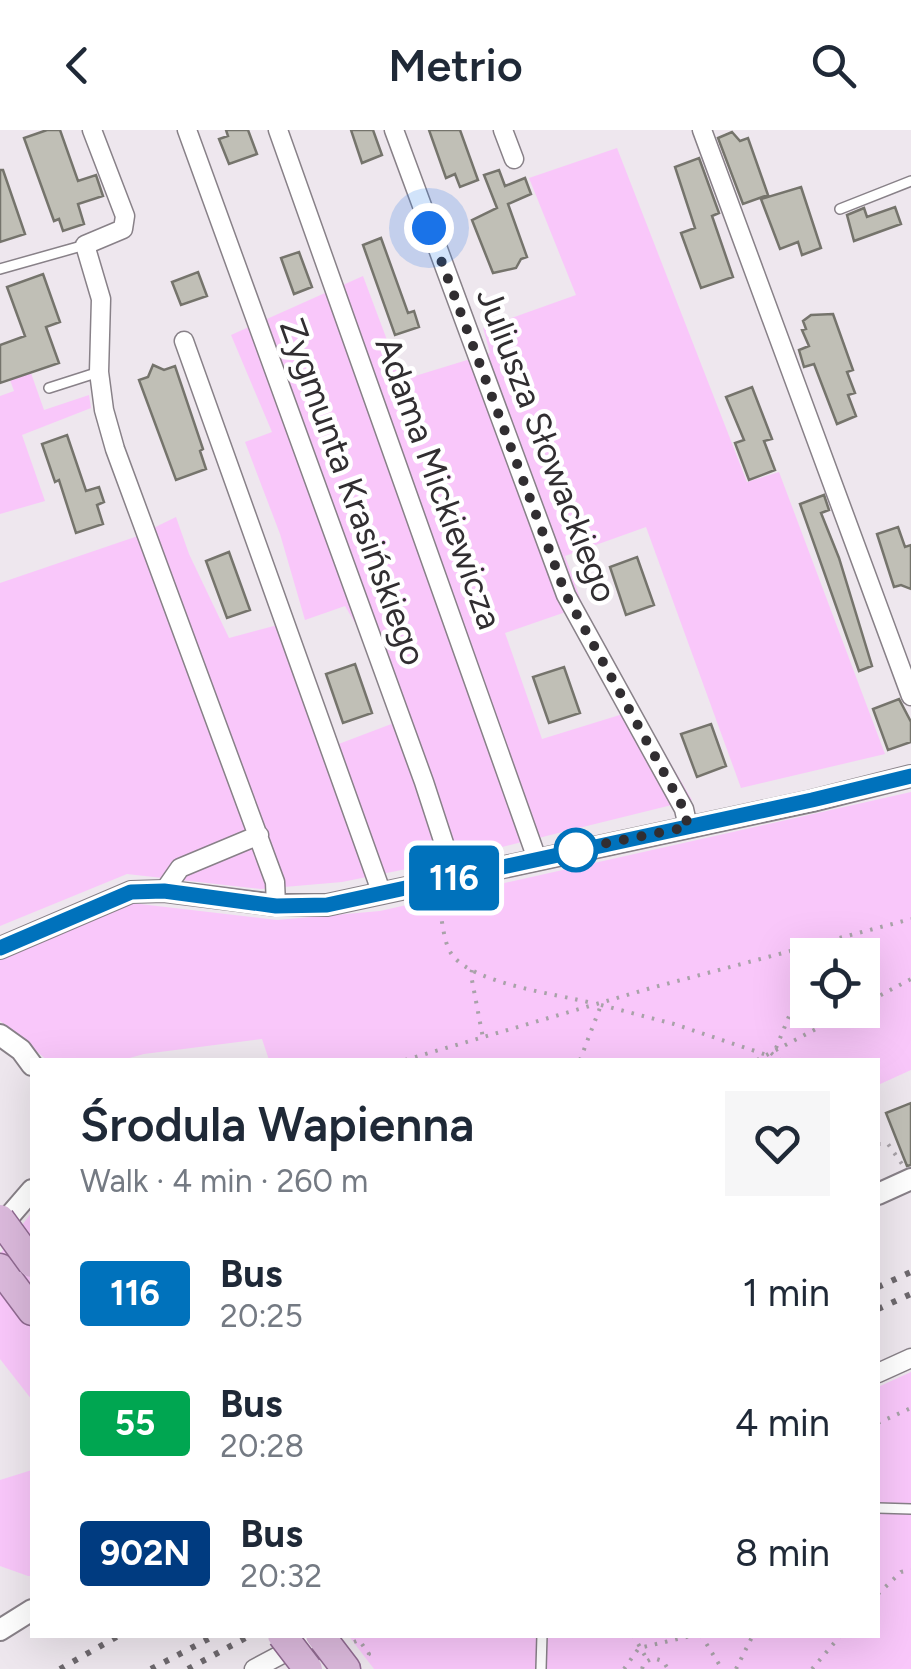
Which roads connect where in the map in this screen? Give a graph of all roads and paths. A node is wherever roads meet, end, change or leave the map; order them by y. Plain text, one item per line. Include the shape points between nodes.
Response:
1 (92, 130) edge
2 (187, 130) edge
3 (278, 130) edge
4 (394, 130) edge
5 (502, 130) edge
6 (702, 130) edge
7 (514, 160) dead end
8 (911, 181) edge
9 (840, 209) dead end
10 (85, 245) junction
11 (0, 269) edge
12 (184, 341) dead end
13 (99, 372) junction
14 (48, 388) dead end
15 (911, 696) edge
16 (911, 776) edge
17 (688, 827) junction
18 (259, 835) junction
19 (538, 858) junction
20 (455, 877) junction
21 (164, 891) junction
22 (382, 894) junction
23 (276, 906) junction
24 (440, 912) dead end
25 (911, 919) edge
26 (840, 938) edge
27 (0, 948) edge
28 (790, 951) edge
29 (472, 970) junction
30 (911, 979) edge
31 (880, 995) edge
32 (599, 1004) junction
33 (790, 1011) edge
34 (819, 1028) edge
35 (0, 1035) edge
36 (483, 1038) junction
37 (772, 1053) junction
38 (412, 1058) edge
39 (581, 1058) edge
40 (761, 1058) edge
41 (778, 1058) edge
42 (30, 1061) edge
43 (880, 1144) edge
44 (910, 1180) edge
45 (30, 1192) edge
46 (880, 1193) edge
47 (0, 1220) edge
48 (0, 1227) edge
49 (30, 1259) edge
50 (0, 1268) edge
51 (30, 1309) edge
52 (911, 1358) edge
53 (880, 1372) edge
54 (911, 1408) edge
55 (880, 1423) edge
56 (880, 1508) edge
57 (911, 1509) edge
58 (911, 1570) edge
59 (880, 1592) edge
60 (30, 1611) edge
61 (0, 1630) edge
62 (284, 1638) edge
63 (313, 1638) edge
64 (321, 1638) edge
65 (542, 1638) edge
66 (634, 1638) edge
67 (684, 1638) edge
68 (700, 1638) edge
69 (752, 1638) edge
70 (838, 1638) edge
71 (639, 1648) junction
72 (648, 1661) junction
73 (254, 1669) edge
74 (308, 1669) edge
75 (346, 1669) edge
76 (542, 1669) edge
77 (624, 1669) edge
78 (642, 1669) edge
79 (668, 1669) edge
80 (722, 1669) edge
81 (736, 1669) edge
82 (812, 1669) edge

1 - 10 street via 124,216 123,228
2 - 20 street, Zygmunta Krasińskiego
3 - 19 street, Adama Mickiewicza
4 - 17 street, Juliusza Słowackiego via 566,595
5 - 7 street
6 - 15 street
8 - 9 lane
10 - 11 lane
10 - 13 street via 101,298
12 - 22 street
13 - 14 lane
13 - 18 street via 115,449
16 - 17 street
17 - 19 street
18 - 21 street via 180,868
18 - 23 street
19 - 20 street
20 - 22 street
21 - 23 street
21 - 27 street via 131,892
22 - 23 street
24 - 29 path via 450,952
25 - 26 path
28 - 32 path
29 - 32 path
29 - 36 path
30 - 31 path
32 - 36 path
32 - 37 path
32 - 39 path
33 - 37 path
34 - 37 path
35 - 42 street
36 - 38 path
37 - 40 path
37 - 41 path
43 - 44 path via 888,1144
44 - 46 street
45 - 48 street
47 - 49 main road, bridge
50 - 51 main road
52 - 53 street
54 - 55 path
56 - 57 lane
58 - 59 path
60 - 61 street
62 - 74 main road, bridge
63 - 73 street
64 - 75 main road
65 - 76 lane
66 - 71 path
67 - 71 path
68 - 80 path
69 - 81 path
70 - 82 path
71 - 72 path
71 - 77 path
72 - 78 path
72 - 79 path via 663,1661

